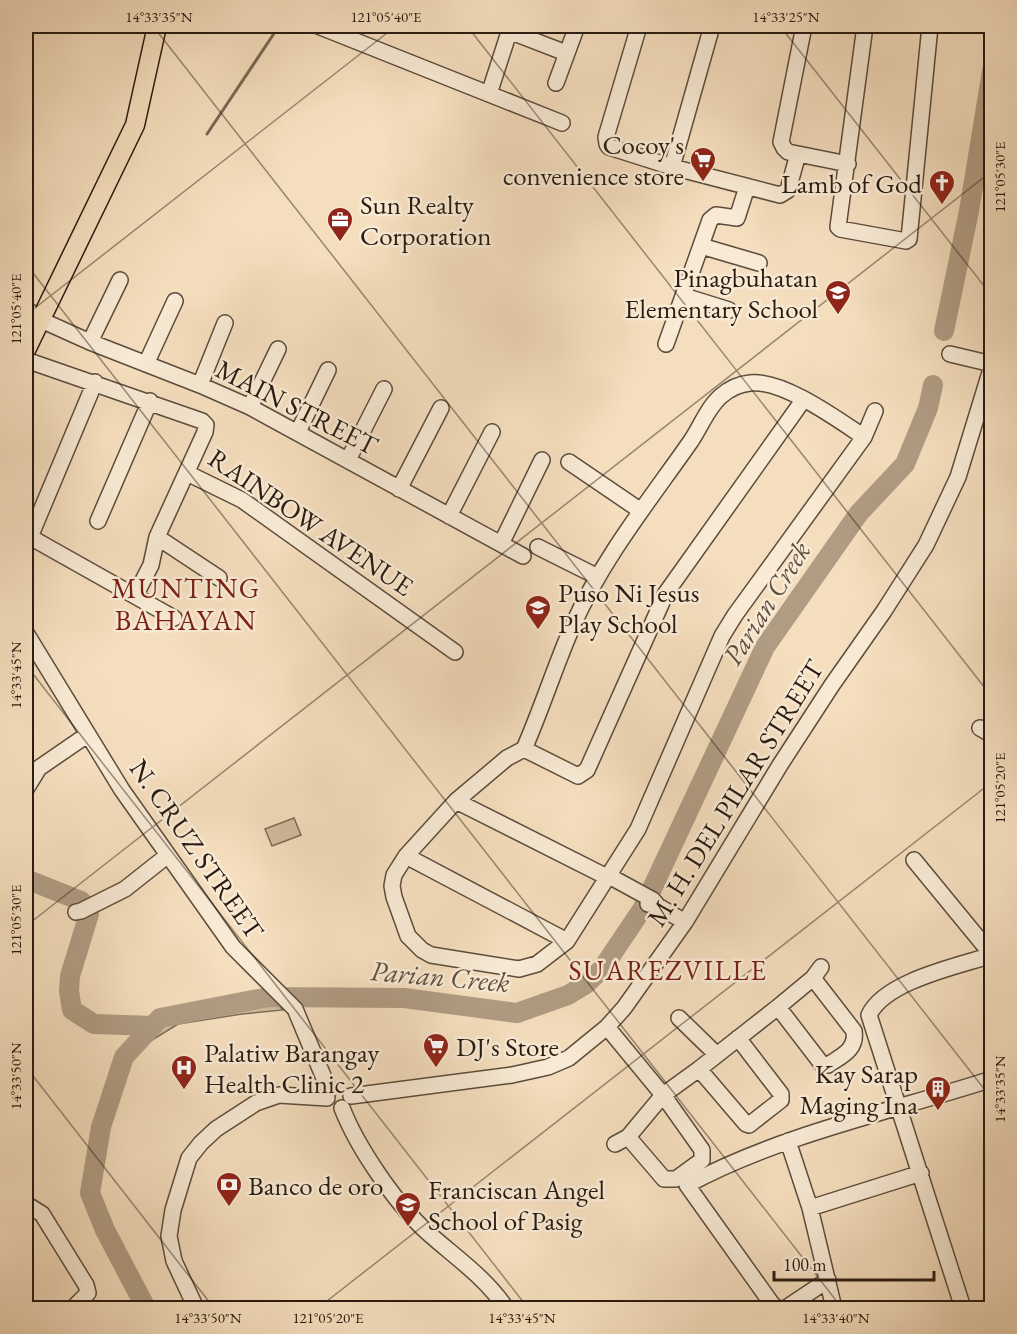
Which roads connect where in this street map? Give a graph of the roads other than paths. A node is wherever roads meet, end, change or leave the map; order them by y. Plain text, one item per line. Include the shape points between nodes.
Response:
1 (157, 26) edge
2 (318, 26) edge
3 (577, 26) edge
4 (639, 26) edge
5 (712, 26) edge
6 (804, 26) edge
7 (865, 26) edge
8 (930, 26) edge
9 (510, 28) edge
10 (566, 53) junction
11 (556, 83) dead end
12 (489, 94) junction
13 (562, 123) dead end
14 (798, 154) junction
15 (848, 164) junction
16 (672, 167) junction
17 (747, 187) junction
18 (701, 246) junction
19 (759, 263) dead end
20 (120, 280) dead end
21 (684, 296) junction
22 (175, 301) dead end
23 (26, 309) edge
24 (729, 310) dead end
25 (225, 323) dead end
26 (34, 325) edge
27 (90, 342) junction
28 (666, 344) dead end
29 (278, 349) dead end
30 (26, 350) edge
31 (950, 354) dead end
32 (26, 360) edge
33 (146, 364) junction
34 (992, 365) edge
35 (328, 370) dead end
36 (94, 382) junction
37 (200, 385) junction
38 (384, 389) dead end
39 (804, 399) junction
40 (150, 401) junction
41 (250, 407) junction
42 (441, 408) dead end
43 (874, 411) dead end
44 (298, 432) junction
45 (492, 432) dead end
46 (864, 437) junction
47 (348, 460) junction
48 (542, 460) dead end
49 (569, 462) dead end
50 (187, 473) junction
51 (399, 489) junction
52 (641, 511) junction
53 (449, 516) junction
54 (98, 521) dead end
55 (157, 537) junction
56 (501, 544) junction
57 (538, 547) dead end
58 (523, 556) dead end
59 (598, 577) junction
60 (219, 578) dead end
61 (135, 596) junction
62 (174, 618) dead end
63 (26, 636) edge
64 (455, 652) dead end
65 (87, 735) junction
66 (524, 748) junction
67 (26, 789) edge
68 (456, 801) junction
69 (168, 855) junction
70 (406, 856) junction
71 (914, 860) dead end
72 (606, 877) junction
73 (81, 911) dead end
74 (685, 922) junction
75 (567, 942) junction
76 (992, 955) edge
77 (778, 1007) junction
78 (679, 1018) dead end
79 (607, 1027) junction
80 (738, 1038) junction
81 (717, 1055) junction
82 (699, 1069) junction
83 (992, 1079) edge
84 (328, 1094) junction
85 (663, 1095) junction
86 (347, 1102) junction
87 (900, 1107) junction
88 (788, 1141) junction
89 (921, 1173) junction
90 (26, 1204) edge
91 (810, 1208) junction
92 (828, 1280) junction
93 (775, 1307) edge
94 (73, 1308) edge
95 (196, 1308) edge
96 (506, 1308) edge
97 (832, 1308) edge
98 (963, 1308) edge

1 - 26 main road via 135,125
2 - 12 street
3 - 10 street
4 - 16 street via 606,144
5 - 16 street
6 - 14 street via 781,142 784,148
7 - 15 street
8 - 15 street via 909,239 838,229
9 - 10 street
9 - 12 street
10 - 11 street
12 - 13 street
14 - 15 street
14 - 17 street via 786,193 777,195
16 - 17 street
17 - 18 street via 738,217 712,216
18 - 19 street
18 - 21 street
20 - 27 street
21 - 24 street
21 - 28 street
22 - 33 street
23 - 26 street, MAIN STREET
25 - 37 street
26 - 27 street, MAIN STREET
26 - 30 main road
27 - 33 street, MAIN STREET
29 - 41 street
31 - 34 street
32 - 36 street, RAINBOW AVENUE
33 - 37 street, MAIN STREET
34 - 74 street, M. H. DEL PILAR STREET via 958,477 926,545 780,765
35 - 44 street
36 - 40 street, RAINBOW AVENUE
36 - 61 street via 30,537
37 - 41 street, MAIN STREET
38 - 47 street
39 - 46 street
39 - 52 street via 761,383 741,385 722,395
39 - 66 street via 666,593 587,770 578,776
40 - 50 street, RAINBOW AVENUE via 206,425
40 - 54 street
41 - 44 street, MAIN STREET
42 - 51 street
43 - 46 street
44 - 47 street, MAIN STREET
45 - 53 street
46 - 72 street via 722,636 638,829
47 - 51 street, MAIN STREET
48 - 56 street
49 - 52 street
50 - 55 street
50 - 64 street, RAINBOW AVENUE via 242,500
51 - 53 street, MAIN STREET
52 - 59 street
53 - 56 street, MAIN STREET
55 - 60 street
55 - 61 street via 152,565
56 - 58 street, MAIN STREET
57 - 59 street
59 - 66 street via 573,625
61 - 62 street
63 - 65 street, N. CRUZ STREET
65 - 67 street via 39,768
65 - 69 street, N. CRUZ STREET
66 - 68 street
68 - 70 street
68 - 72 street
69 - 73 street via 125,889
69 - 84 street, N. CRUZ STREET via 233,947 291,1004
70 - 75 street
70 - 75 street via 392,880 393,897 408,936 422,950 440,958 519,969 537,964
71 - 76 street
72 - 74 street
72 - 75 street
74 - 79 street, M. H. DEL PILAR STREET
76 - 87 street via 906,982 871,1011 870,1019
77 - 77 street via 821,1063 828,1065 852,1047 854,1031 817,972
77 - 80 street
78 - 81 street
79 - 85 street
79 - 86 street, M. H. DEL PILAR STREET via 569,1058 548,1067
80 - 81 street
80 - 82 street via 781,1094 781,1100 749,1125 743,1123
81 - 82 street
82 - 85 street
83 - 87 street
84 - 86 street via 336,1085 344,1086
84 - 95 street via 279,1095 256,1103 216,1129 189,1158 169,1236 174,1262
85 - 85 street via 622,1141 664,1179 676,1179 702,1160 702,1150
86 - 96 street via 349,1127 414,1219 483,1279
87 - 88 street
87 - 89 street
88 - 91 street
88 - 93 street via 722,1166 687,1185
89 - 91 street
89 - 98 street
90 - 94 street via 42,1214 86,1285 88,1293
91 - 92 street
92 - 93 street
92 - 97 street

